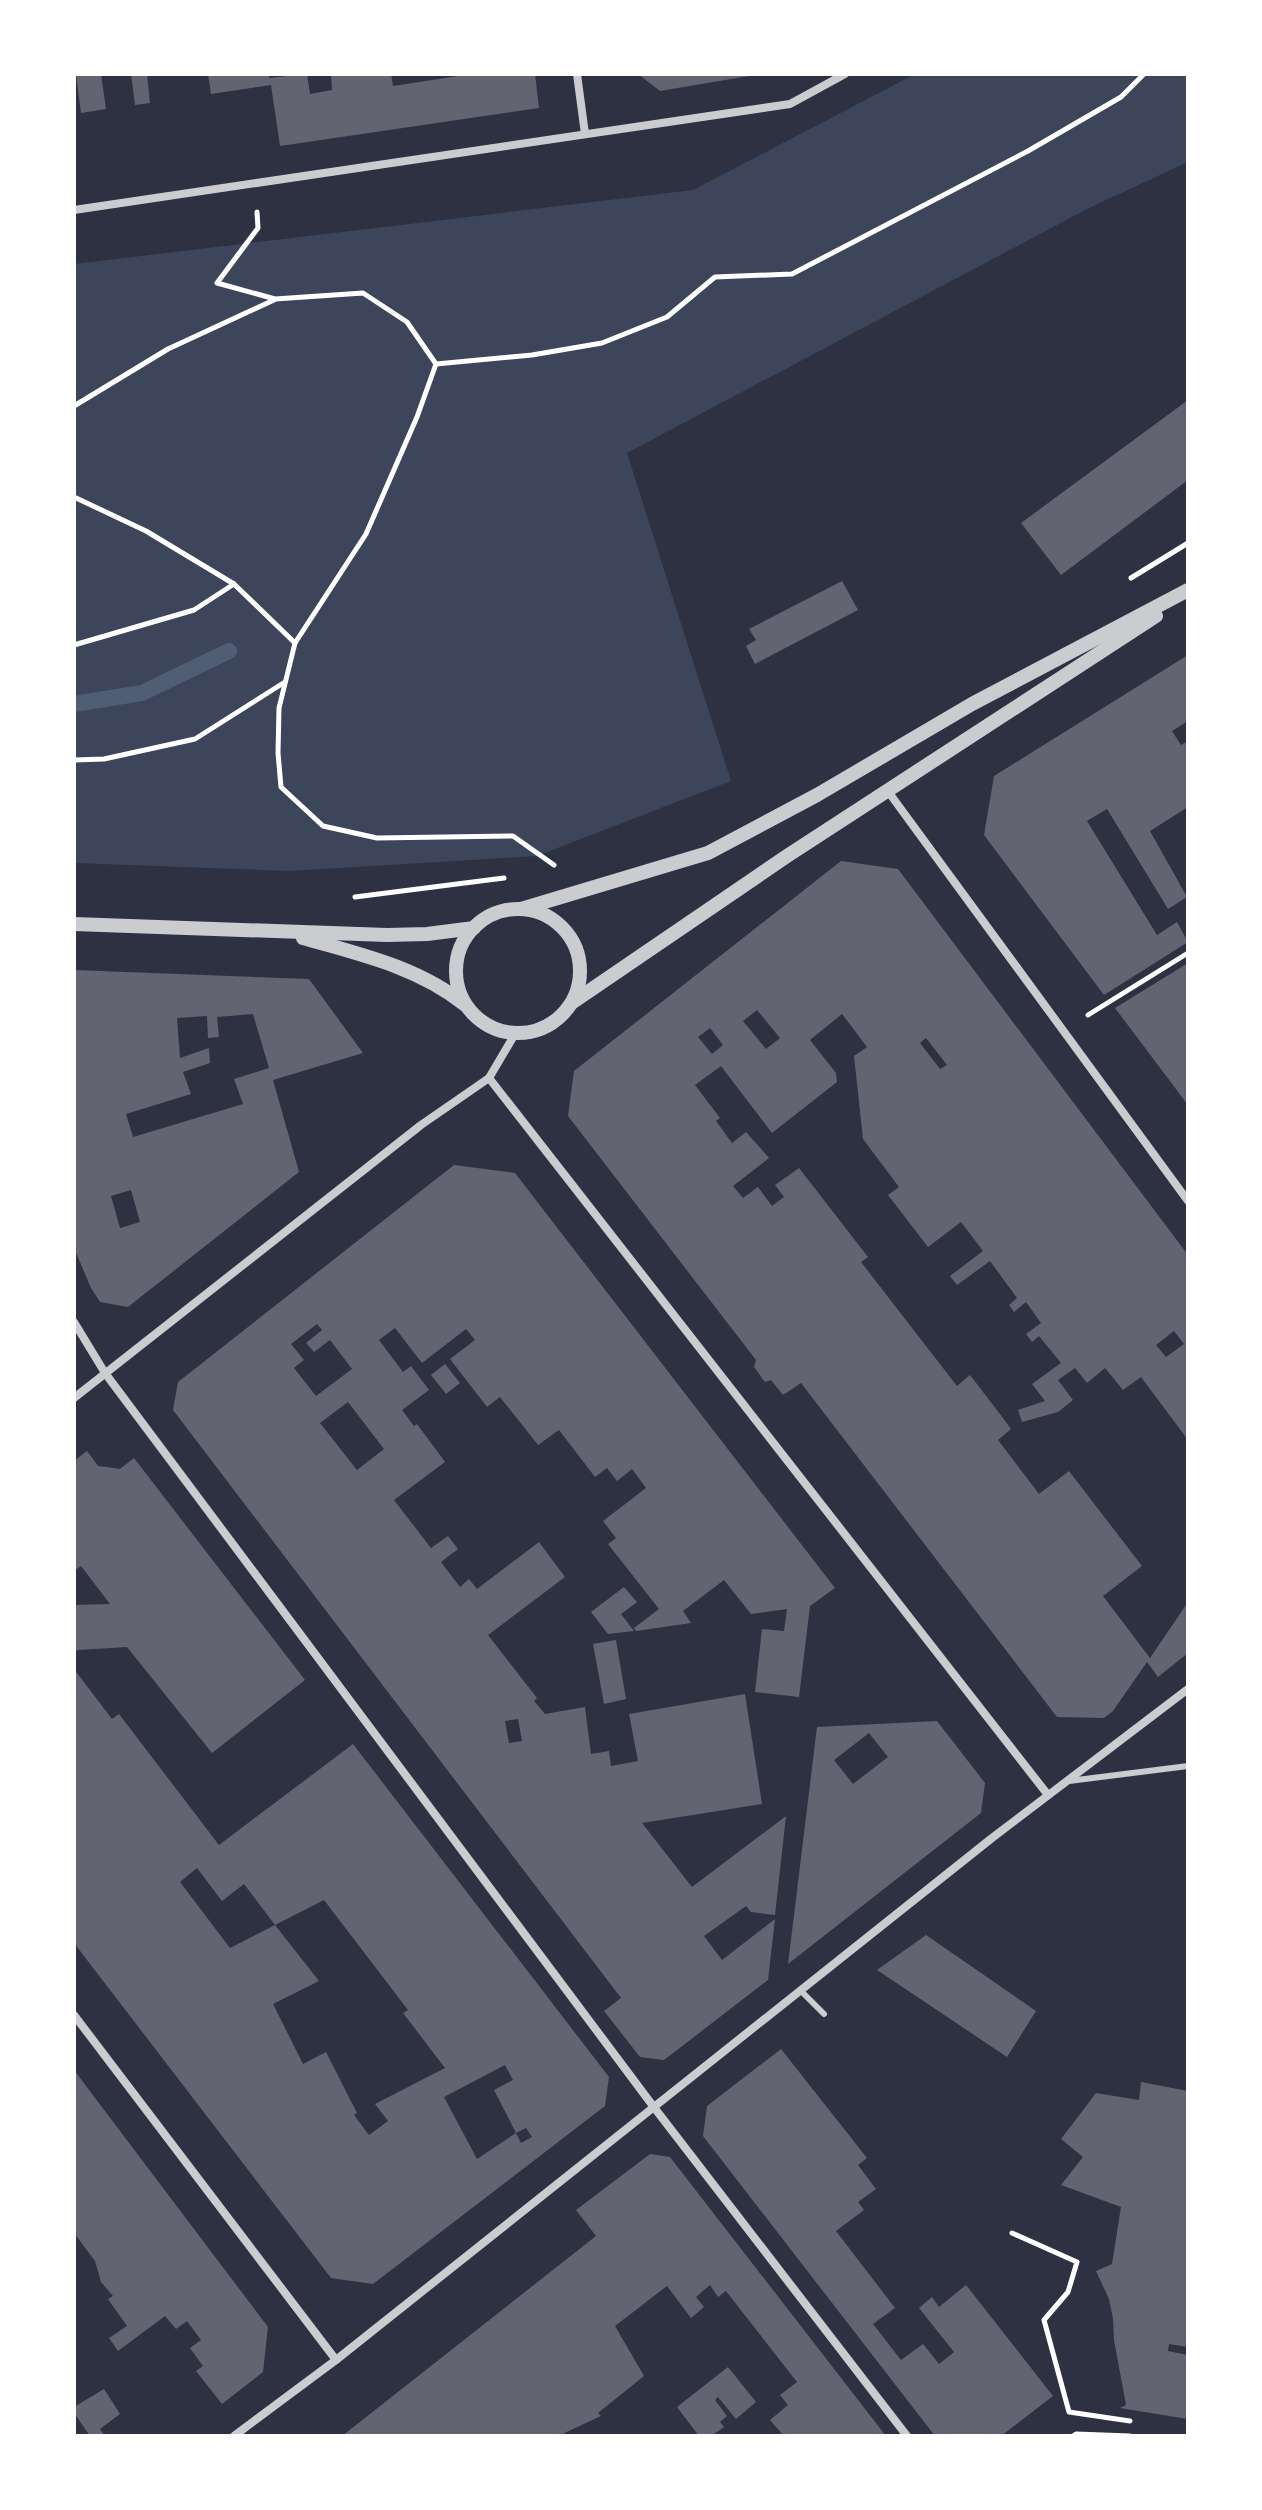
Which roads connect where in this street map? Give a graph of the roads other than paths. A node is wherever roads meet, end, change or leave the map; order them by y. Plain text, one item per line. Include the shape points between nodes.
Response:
1 (577, 74) edge
2 (845, 74) edge
3 (585, 134) junction
4 (74, 210) edge
5 (1188, 593) edge
6 (887, 790) junction
7 (521, 909) junction
8 (74, 924) edge
9 (474, 928) junction
10 (284, 932) junction
11 (573, 1002) junction
12 (467, 1007) junction
13 (515, 1034) junction
14 (489, 1078) junction
15 (1188, 1201) edge
16 (74, 1322) edge
17 (105, 1373) junction
18 (74, 1398) edge
19 (1188, 1689) edge
20 (1188, 1766) edge
21 (1069, 1781) junction
22 (1048, 1795) junction
23 (800, 1990) junction
24 (824, 2014) dead end
25 (74, 2015) edge
26 (653, 2106) junction
27 (336, 2360) junction
28 (234, 2436) edge
29 (907, 2436) edge

1 - 3 street
2 - 3 street via 790,104
3 - 4 street
5 - 6 street
5 - 7 street via 972,704 708,853
6 - 11 street
6 - 15 street
7 - 9 street via 487,917
7 - 11 street via 550,918 573,941 581,971
8 - 10 street
9 - 10 street via 427,934
9 - 12 street via 457,958 456,975
10 - 12 street via 380,960 447,991
11 - 13 street via 549,1026
12 - 13 street via 480,1021
13 - 14 street
14 - 17 street via 421,1125
14 - 22 street
16 - 17 street
17 - 18 street
17 - 26 street
19 - 21 street
20 - 21 lane
21 - 22 street
22 - 23 street
23 - 24 lane
23 - 26 street
25 - 27 street
26 - 27 street
26 - 29 street
27 - 28 street

